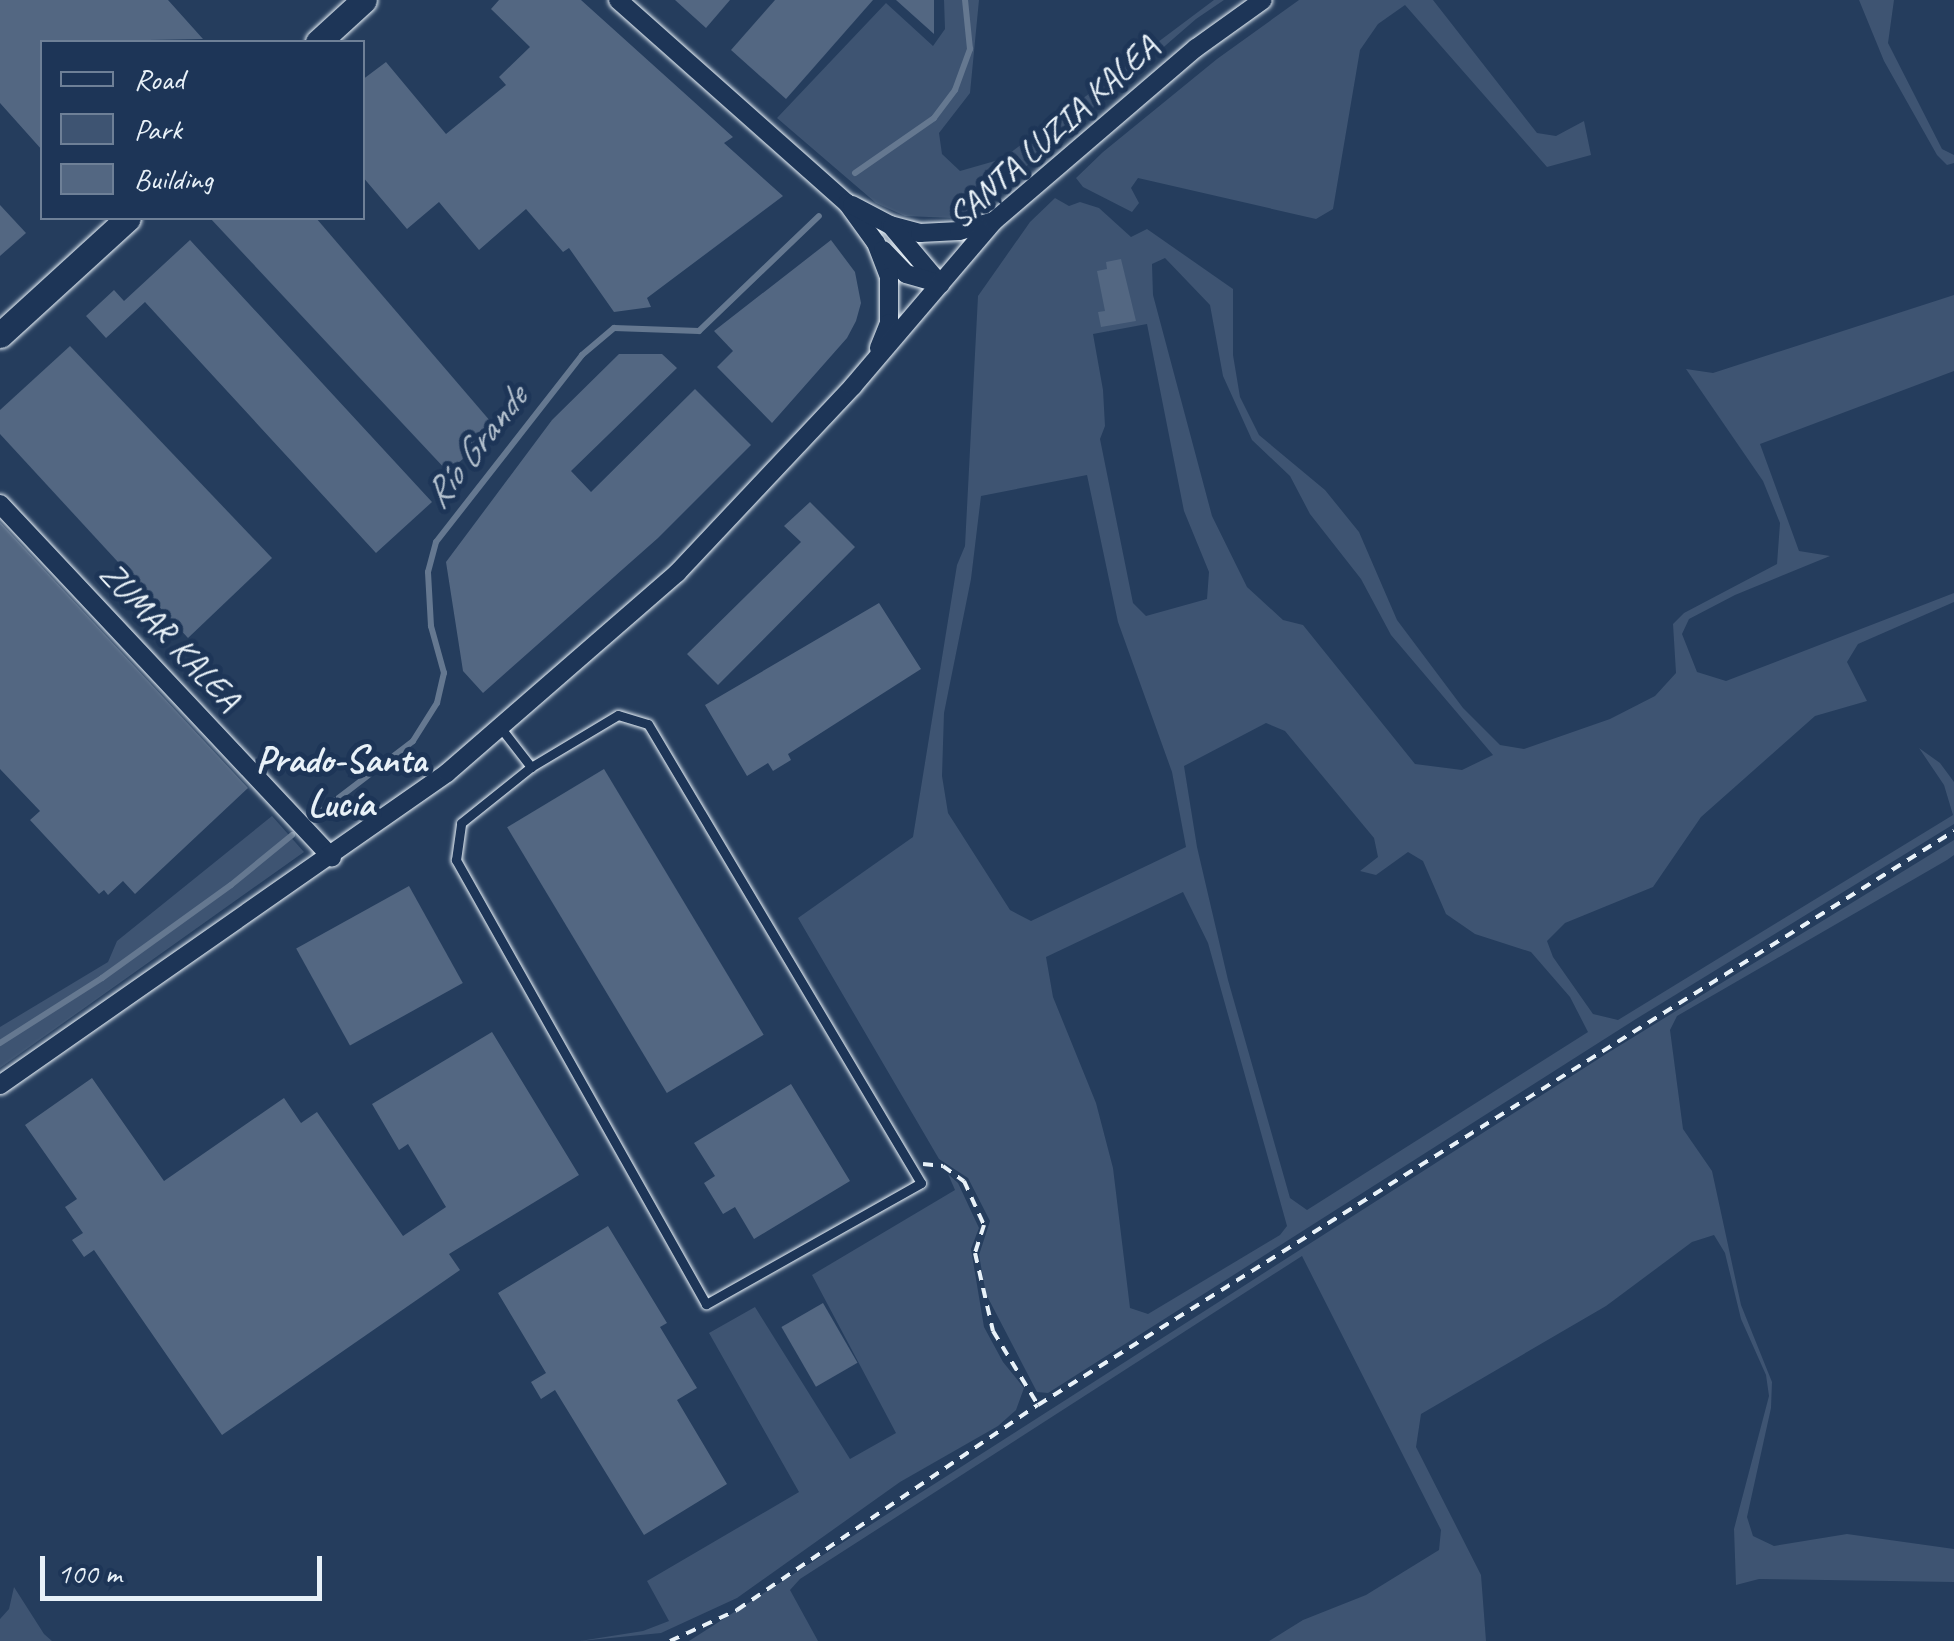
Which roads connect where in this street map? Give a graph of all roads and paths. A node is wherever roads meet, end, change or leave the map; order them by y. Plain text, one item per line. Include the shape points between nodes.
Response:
1 (364, 0) edge
2 (618, 0) edge
3 (1263, 0) edge
4 (320, 40) edge
5 (847, 202) junction
6 (126, 220) edge
7 (994, 220) junction
8 (890, 225) junction
9 (876, 243) junction
10 (940, 284) junction
11 (0, 335) edge
12 (874, 362) junction
13 (0, 504) edge
14 (500, 727) junction
15 (531, 767) junction
16 (1954, 831) edge
17 (332, 857) junction
18 (0, 1085) edge
19 (909, 1163) junction
20 (1038, 1405) junction
21 (670, 1641) edge

1 - 4 main road
2 - 5 street
3 - 7 street, SANTA LUZIA KALEA via 1196,48
5 - 8 street
5 - 9 street
6 - 11 main road
7 - 8 street via 920,233
7 - 10 street, SANTA LUZIA KALEA
8 - 10 street
9 - 10 street via 906,274
9 - 12 street via 889,278 889,323
10 - 12 street, SANTA LUZIA KALEA
12 - 14 street, SANTA LUZIA KALEA via 677,573
13 - 17 street, ZUMAR KALEA
14 - 15 lane
14 - 17 street, SANTA LUZIA KALEA
15 - 19 lane via 618,715 648,724
15 - 19 lane via 461,823 456,860 706,1304 921,1183
16 - 20 path
17 - 18 street, SANTA LUZIA KALEA
19 - 20 path via 943,1166 964,1182 984,1225 975,1253 993,1331
20 - 21 path via 736,1610

